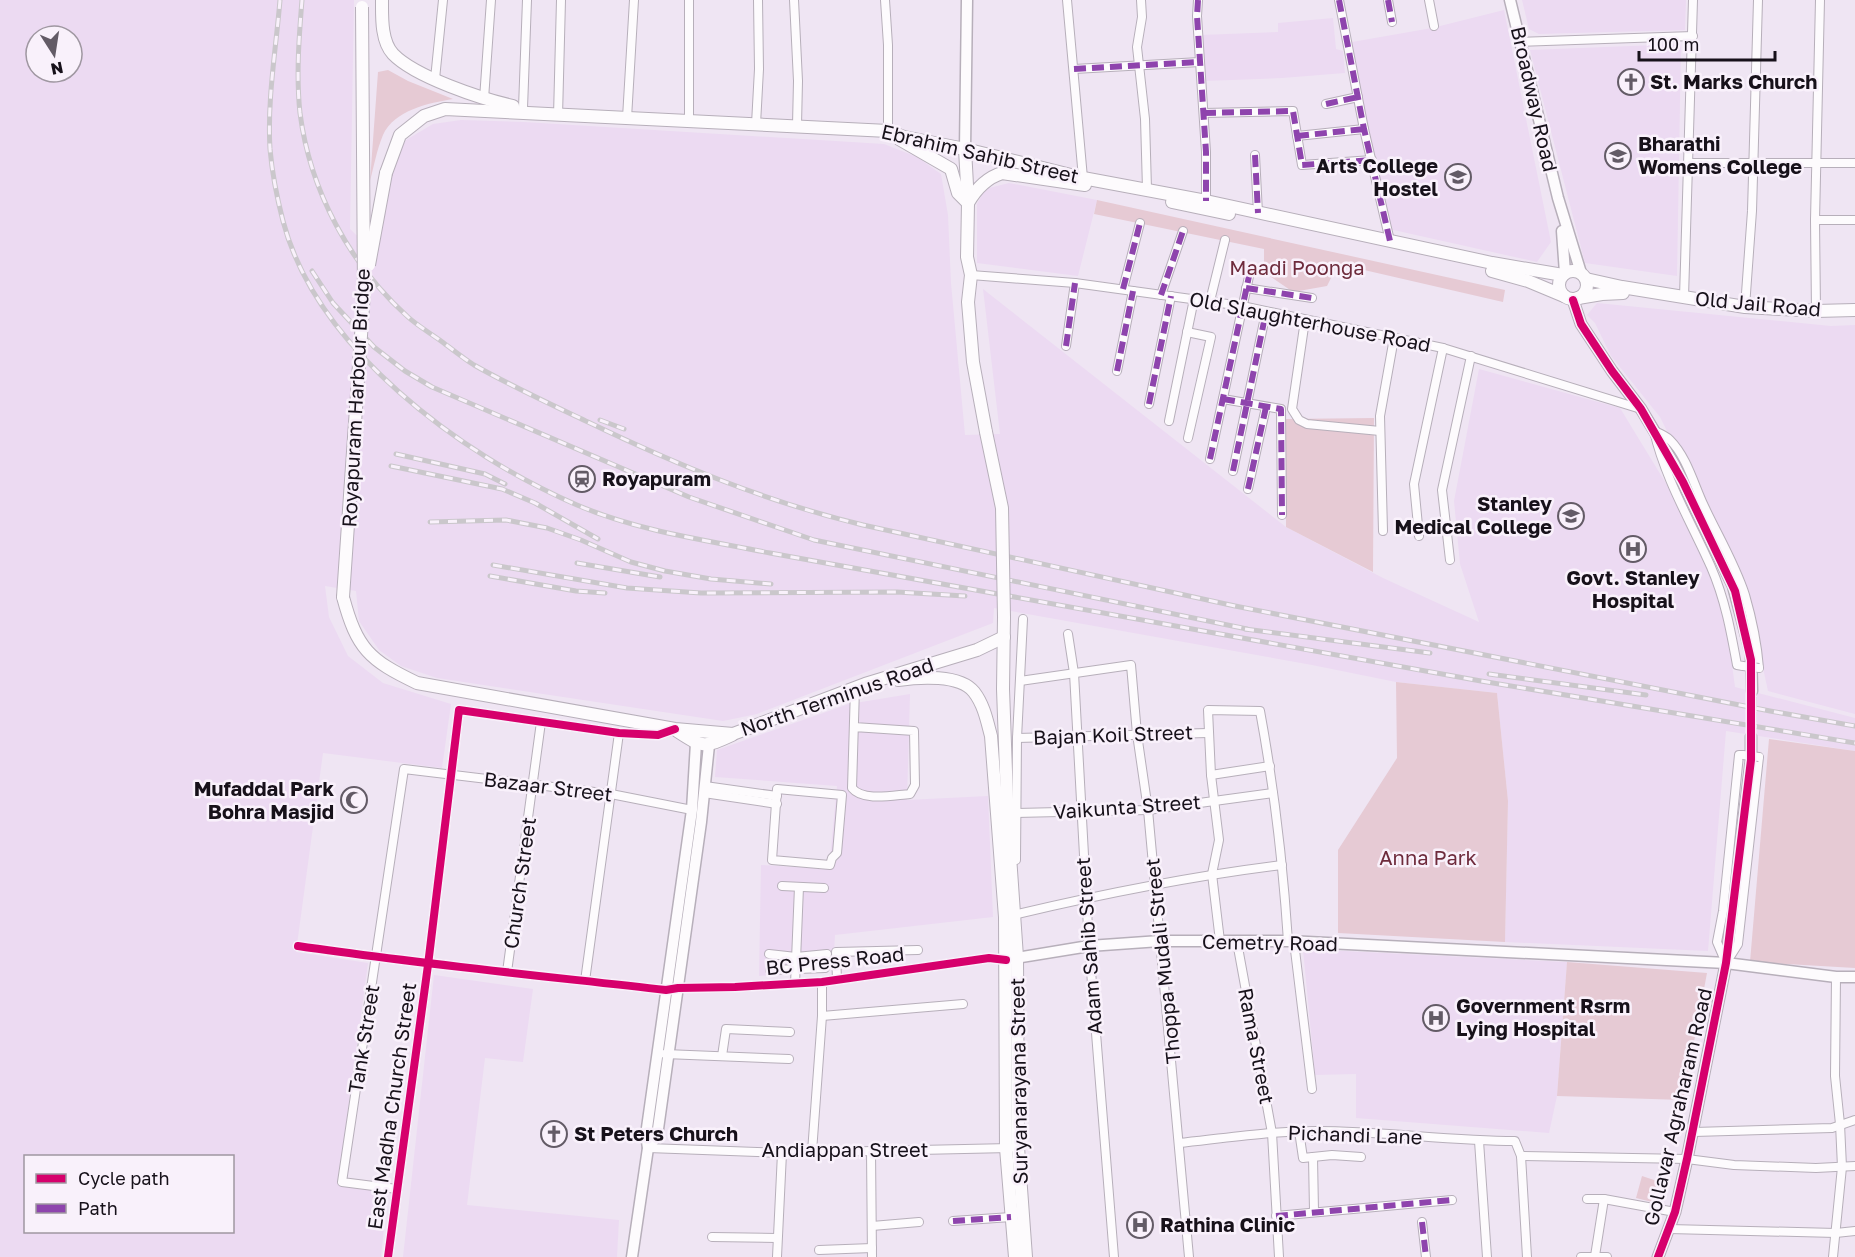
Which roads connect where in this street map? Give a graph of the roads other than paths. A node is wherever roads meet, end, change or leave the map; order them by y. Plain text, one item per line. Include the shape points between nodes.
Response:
1 (382, 0) edge
2 (443, 0) edge
3 (491, 0) edge
4 (527, 0) edge
5 (561, 0) edge
6 (633, 0) edge
7 (689, 0) edge
8 (758, 0) edge
9 (794, 0) edge
10 (885, 0) edge
11 (967, 0) edge
12 (1067, 0) edge
13 (1141, 0) edge
14 (1198, 0) edge
15 (1339, 0) edge
16 (1388, 0) edge
17 (1429, 0) edge
18 (1510, 0) edge
19 (1693, 0) edge
20 (1758, 0) edge
21 (1821, 0) edge
22 (362, 3) edge
23 (1392, 22) dead end
24 (1434, 26) dead end
25 (1693, 36) junction
26 (1520, 42) junction
27 (1200, 62) junction
28 (1139, 64) junction
29 (1074, 69) junction
30 (435, 79) junction
31 (1358, 97) junction
32 (484, 99) junction
33 (1326, 104) dead end
34 (523, 108) junction
35 (1203, 113) junction
36 (558, 116) junction
37 (627, 118) junction
38 (689, 121) junction
39 (756, 124) junction
40 (797, 125) junction
41 (1364, 129) junction
42 (888, 131) junction
43 (1297, 136) junction
44 (965, 149) junction
45 (1255, 155) dead end
46 (1004, 158) junction
47 (1372, 160) junction
48 (1688, 163) junction
49 (1754, 163) junction
50 (1855, 163) edge
51 (1817, 164) junction
52 (1002, 173) junction
53 (1083, 178) junction
54 (1147, 189) junction
55 (1558, 198) junction
56 (1206, 201) junction
57 (968, 203) junction
58 (1258, 213) junction
59 (1815, 220) junction
60 (1855, 220) edge
61 (1140, 223) dead end
62 (1183, 231) dead end
63 (1225, 240) dead end
64 (1390, 241) junction
65 (1251, 267) dead end
66 (1564, 274) junction
67 (971, 275) junction
68 (1584, 276) junction
69 (1075, 283) junction
70 (1246, 288) junction
71 (1123, 290) junction
72 (1133, 291) junction
73 (364, 292) junction
74 (1661, 293) junction
75 (1161, 295) junction
76 (1171, 296) junction
77 (1684, 297) junction
78 (1311, 298) dead end
79 (1572, 298) junction
80 (1194, 299) junction
81 (1210, 301) junction
82 (1242, 306) junction
83 (1745, 307) junction
84 (1855, 310) edge
85 (1816, 311) junction
86 (1266, 312) junction
87 (1305, 320) junction
88 (1187, 332) junction
89 (1394, 338) junction
90 (1066, 346) dead end
91 (1443, 348) junction
92 (1471, 356) junction
93 (1117, 371) dead end
94 (1222, 399) junction
95 (1247, 403) junction
96 (1149, 404) dead end
97 (1266, 407) junction
98 (1641, 409) junction
99 (1169, 421) dead end
100 (1654, 430) junction
101 (1380, 431) junction
102 (1188, 438) dead end
103 (1210, 459) dead end
104 (1233, 471) dead end
105 (1248, 489) dead end
106 (1282, 515) dead end
107 (1383, 531) dead end
108 (1419, 536) dead end
109 (1449, 560) dead end
110 (1023, 619) dead end
111 (1068, 634) dead end
112 (1004, 637) junction
113 (1074, 673) junction
114 (1020, 681) junction
115 (860, 686) junction
116 (1752, 692) tunnel mouth
117 (489, 695) joint
118 (542, 722) junction
119 (854, 727) junction
120 (675, 729) junction
121 (619, 733) junction
122 (1209, 733) junction
123 (733, 734) junction
124 (1137, 734) junction
125 (1077, 736) junction
126 (1751, 737) tunnel mouth
127 (1017, 738) junction
128 (696, 743) junction
129 (709, 745) junction
130 (1270, 766) junction
131 (404, 769) joint
132 (451, 775) junction
133 (1211, 775) junction
134 (534, 786) junction
135 (704, 789) junction
136 (1273, 793) junction
137 (611, 794) junction
138 (777, 800) junction
139 (1215, 801) junction
140 (692, 810) junction
141 (1148, 810) junction
142 (1016, 813) junction
143 (1080, 813) junction
144 (1282, 865) junction
145 (1212, 874) junction
146 (1011, 879) junction
147 (1154, 884) junction
148 (782, 886) dead end
149 (799, 887) junction
150 (824, 888) dead end
151 (1086, 898) junction
152 (1013, 915) junction
153 (1160, 940) junction
154 (1220, 941) junction
155 (1291, 941) junction
156 (1237, 942) junction
157 (298, 946) dead end
158 (1089, 946) junction
159 (918, 950) dead end
160 (769, 954) dead end
161 (827, 954) dead end
162 (796, 957) junction
163 (376, 958) junction
164 (1012, 958) junction
165 (1726, 963) junction
166 (428, 965) junction
167 (825, 968) dead end
168 (770, 970) dead end
169 (796, 970) junction
170 (507, 972) junction
171 (1836, 977) junction
172 (1855, 977) edge
173 (837, 980) junction
174 (585, 981) junction
175 (822, 982) junction
176 (795, 984) junction
177 (678, 987) junction
178 (666, 990) junction
179 (963, 1004) dead end
180 (822, 1016) junction
181 (666, 1028) junction
182 (790, 1032) dead end
183 (663, 1054) junction
184 (722, 1056) junction
185 (789, 1059) dead end
186 (1311, 1089) dead end
187 (1855, 1120) edge
188 (1840, 1124) junction
189 (1299, 1131) junction
190 (1694, 1132) junction
191 (1272, 1133) junction
192 (1479, 1141) junction
193 (1179, 1143) junction
194 (1012, 1147) junction
195 (648, 1148) junction
196 (871, 1151) junction
197 (812, 1152) junction
198 (782, 1153) junction
199 (1521, 1156) junction
200 (1313, 1157) junction
201 (1361, 1157) dead end
202 (1687, 1159) junction
203 (1855, 1166) edge
204 (1842, 1167) junction
205 (397, 1189) junction
206 (1587, 1199) dead end
207 (1604, 1199) junction
208 (1452, 1200) dead end
209 (1314, 1212) junction
210 (1675, 1212) junction
211 (1276, 1216) junction
212 (1011, 1217) junction
213 (953, 1221) dead end
214 (1422, 1221) dead end
215 (919, 1222) dead end
216 (872, 1226) junction
217 (1669, 1229) junction
218 (1855, 1231) edge
219 (1836, 1233) junction
220 (712, 1237) dead end
221 (777, 1238) junction
222 (819, 1250) dead end
223 (872, 1253) edge
224 (1595, 1256) edge
225 (388, 1257) edge
226 (632, 1257) edge
227 (777, 1257) edge
228 (1015, 1257) edge
229 (1026, 1257) edge
230 (1114, 1257) edge
231 (1189, 1257) edge
232 (1279, 1257) edge
233 (1426, 1257) edge
234 (1487, 1257) edge
235 (1527, 1257) edge
236 (1581, 1257) edge
237 (1607, 1257) edge
238 (1658, 1257) edge
239 (1833, 1257) edge

1 - 30 main road via 382,20 393,54
2 - 30 street
3 - 32 street
4 - 34 street
5 - 36 street
6 - 37 street
7 - 38 street
8 - 39 street
9 - 40 street
10 - 42 street
11 - 44 main road
12 - 29 street
13 - 28 street
14 - 27 street
15 - 31 street
16 - 23 street
17 - 24 street
18 - 26 main road, Broadway Road
19 - 25 street
20 - 49 street
21 - 51 street
22 - 73 main road, Royapuram Harbour Bridge, bridge
25 - 26 street
25 - 48 street
26 - 55 main road, Broadway Road
27 - 28 street
27 - 35 street
28 - 29 street
28 - 54 street
29 - 53 street
30 - 32 main road
31 - 33 street
31 - 41 street
32 - 34 main road
34 - 36 main road
35 - 43 street via 1293,111
35 - 56 street
36 - 37 main road, Ebrahim Sahib Street
36 - 73 main road, Ebrahim Sahib Street, bridge via 445,109 424,116 400,135 386,173
37 - 38 main road, Ebrahim Sahib Street
38 - 39 main road, Ebrahim Sahib Street
39 - 40 main road, Ebrahim Sahib Street
40 - 42 main road, Ebrahim Sahib Street
41 - 43 street
41 - 47 street
42 - 44 main road, Ebrahim Sahib Street
42 - 57 main road via 951,170 958,193
43 - 47 street via 1302,165
44 - 46 main road, Ebrahim Sahib Street
44 - 57 main road, Suryanarayana Street
45 - 58 street
46 - 52 main road
46 - 53 main road, Ebrahim Sahib Street
47 - 64 street
48 - 49 street
48 - 77 street
49 - 51 street
49 - 83 street
50 - 51 street
51 - 59 street
52 - 57 main road, Ebrahim Sahib Street via 992,176
52 - 79 main road, Ebrahim Sahib Street via 1115,190 1491,271 1528,280
53 - 54 main road, Ebrahim Sahib Street
54 - 56 main road, Ebrahim Sahib Street
55 - 66 main road, Broadway Road
55 - 68 main road, Broadway Road
56 - 58 main road, Ebrahim Sahib Street
57 - 67 main road, Suryanarayana Street via 967,257
58 - 64 main road, Ebrahim Sahib Street
59 - 60 street
59 - 85 street
61 - 71 street
62 - 75 street
63 - 81 street
64 - 66 main road, Ebrahim Sahib Street
65 - 70 street
66 - 68 main road via 1571,271
66 - 79 main road via 1559,288
67 - 69 street, Old Slaughterhouse Road
67 - 112 main road, Suryanarayana Street, bridge via 968,302 973,362 1002,508
68 - 74 main road, Old Jail Road
68 - 79 main road via 1587,289
69 - 71 street, Old Slaughterhouse Road
69 - 90 street
70 - 78 street
70 - 82 street
71 - 72 street, Old Slaughterhouse Road
72 - 75 street, Old Slaughterhouse Road
72 - 93 street
73 - 117 main road, Royapuram Harbour Bridge, bridge via 344,597 350,621 364,648 385,668 417,683
74 - 77 main road, Old Jail Road
74 - 79 main road, Old Jail Road
75 - 76 street, Old Slaughterhouse Road
76 - 80 street, Old Slaughterhouse Road
76 - 96 street
77 - 83 main road, Old Jail Road
79 - 98 main road via 1584,329
80 - 81 street, Old Slaughterhouse Road
80 - 88 street
81 - 82 street, Old Slaughterhouse Road
82 - 86 street, Old Slaughterhouse Road
82 - 94 street
83 - 85 main road, Old Jail Road
84 - 85 main road, Old Jail Road
86 - 87 street, Old Slaughterhouse Road
86 - 95 street
87 - 89 street, Old Slaughterhouse Road
87 - 101 street via 1292,409 1299,420
88 - 99 street
88 - 102 street via 1211,337
89 - 91 street, Old Slaughterhouse Road
89 - 101 street
91 - 92 street, Old Slaughterhouse Road
91 - 108 street via 1414,484
92 - 98 street, Old Slaughterhouse Road
92 - 109 street via 1442,490
94 - 95 street
94 - 103 street
95 - 97 street
95 - 104 street
97 - 105 street
97 - 106 street via 1281,410
98 - 100 main road
100 - 100 street, bridge via 1670,439 1682,456 1730,558 1752,620 1759,668 1737,666 1725,604 1660,455
100 - 116 main road via 1735,591 1751,654
101 - 107 street
110 - 114 street
111 - 113 street, Adam Sahib Street
112 - 115 main road, North Terminus Road via 977,650
112 - 146 main road, Suryanarayana Street
113 - 114 street
113 - 124 street, Thoppa Mudali Street via 1131,665
113 - 125 street, Adam Sahib Street
114 - 127 street
115 - 119 street
115 - 123 main road, North Terminus Road
115 - 164 main road, Suryanarayana Street via 940,678 960,682 974,691 991,736 1005,917
117 - 120 main road, North Terminus Road
118 - 121 street
118 - 132 street, East Madha Church Street via 459,710
118 - 134 street, Church Street
119 - 119 street via 852,788 857,794 913,792 914,731
120 - 121 street via 658,735
120 - 123 main road, North Terminus Road
120 - 128 main road
121 - 137 street
122 - 124 street, Bajan Koil Street
122 - 130 street, Bajan Koil Street via 1208,710 1260,711
122 - 133 street, Bajan Koil Street
123 - 129 main road
124 - 125 street, Bajan Koil Street
124 - 141 street, Thoppa Mudali Street
125 - 127 street, Bajan Koil Street
125 - 143 street, Adam Sahib Street
126 - 165 main road, Gollavar Agraharam Road
127 - 142 street
128 - 129 main road
128 - 140 main road
129 - 135 main road
130 - 133 street
130 - 136 street
131 - 132 street, Bazaar Street
131 - 163 street, Tank Street
132 - 134 street, Bazaar Street
132 - 166 street, East Madha Church Street
133 - 139 street, Bajan Koil Street
134 - 137 street, Bazaar Street
134 - 170 street, Church Street
135 - 138 street
135 - 177 main road
136 - 139 street, Vaikunta Street
136 - 144 street
137 - 140 street, Bazaar Street
137 - 174 street
138 - 138 street via 772,860 830,865 837,853 842,795 777,789
139 - 141 street, Vaikunta Street
139 - 145 street, Bajan Koil Street via 1219,840
140 - 178 main road
141 - 143 street, Vaikunta Street
141 - 147 street, Thoppa Mudali Street
142 - 143 street, Vaikunta Street
142 - 146 street via 1016,860
143 - 151 street, Adam Sahib Street
144 - 145 street
144 - 155 street
145 - 147 street
145 - 154 street, Bajan Koil Street
146 - 152 main road, Suryanarayana Street
147 - 151 street
147 - 153 street, Thoppa Mudali Street
148 - 149 street
149 - 150 street
149 - 162 street
151 - 152 street
151 - 158 street, Adam Sahib Street
152 - 164 main road, Suryanarayana Street
153 - 154 main road, Cemetry Road
153 - 158 main road, Cemetry Road
153 - 193 street, Thoppa Mudali Street
154 - 156 main road, Cemetry Road
155 - 156 main road, Cemetry Road
155 - 165 main road, Cemetry Road
155 - 186 street
156 - 191 street, Rama Street
157 - 163 street
158 - 164 main road, Cemetry Road
158 - 230 street, Adam Sahib Street
159 - 173 street via 836,952
160 - 162 street
161 - 162 street
162 - 169 street
163 - 166 street
163 - 205 street, Tank Street via 342,1182
164 - 173 street, BC Press Road
164 - 194 main road, Suryanarayana Street
165 - 165 street, bridge via 1738,944 1759,757 1743,755 1739,755 1718,942
165 - 171 main road, Cemetry Road
165 - 190 main road, Gollavar Agraharam Road
166 - 170 street
166 - 205 street, East Madha Church Street
167 - 169 street
168 - 169 street
169 - 176 street
170 - 174 street
171 - 172 main road, Cemetry Road
171 - 188 street via 1835,1076
173 - 175 street, BC Press Road
174 - 178 street
175 - 176 street, BC Press Road
175 - 180 street
176 - 177 street, BC Press Road
177 - 178 street, BC Press Road
177 - 181 main road
178 - 181 main road
179 - 180 street
180 - 197 street
181 - 183 main road
182 - 184 street via 726,1029
183 - 184 street
183 - 195 main road via 654,1114 646,1135
184 - 185 street
187 - 188 street
188 - 190 street via 1832,1128
188 - 204 street
189 - 191 street, Pichandi Lane
189 - 192 street, Pichandi Lane
189 - 200 street via 1303,1158
190 - 202 main road, Gollavar Agraharam Road
191 - 193 street, Pichandi Lane
191 - 211 street, Rama Street
192 - 199 street, Pichandi Lane via 1515,1141
192 - 234 street
193 - 231 street, Thoppa Mudali Street
194 - 196 street, Andiappan Street
194 - 212 main road, Suryanarayana Street
194 - 229 main road, Suryanarayana Street
195 - 198 street, Andiappan Street
195 - 226 main road
196 - 197 street, Andiappan Street
196 - 216 street
197 - 198 street, Andiappan Street
198 - 221 street
199 - 202 street
199 - 235 street
200 - 201 street
200 - 209 street
202 - 204 street via 1734,1165
202 - 210 main road, Gollavar Agraharam Road
203 - 204 street
204 - 219 street
205 - 225 street, East Madha Church Street
206 - 207 street
207 - 210 street
207 - 224 street
208 - 209 street
209 - 211 street
210 - 217 main road, Gollavar Agraharam Road
211 - 232 street, Rama Street
212 - 213 street
212 - 228 main road, Suryanarayana Street
214 - 233 street
215 - 216 street
216 - 223 street
217 - 219 street
217 - 238 main road, Gollavar Agraharam Road
218 - 219 street
219 - 239 street
220 - 221 street
221 - 227 street
222 - 223 street
224 - 236 street
224 - 237 street

